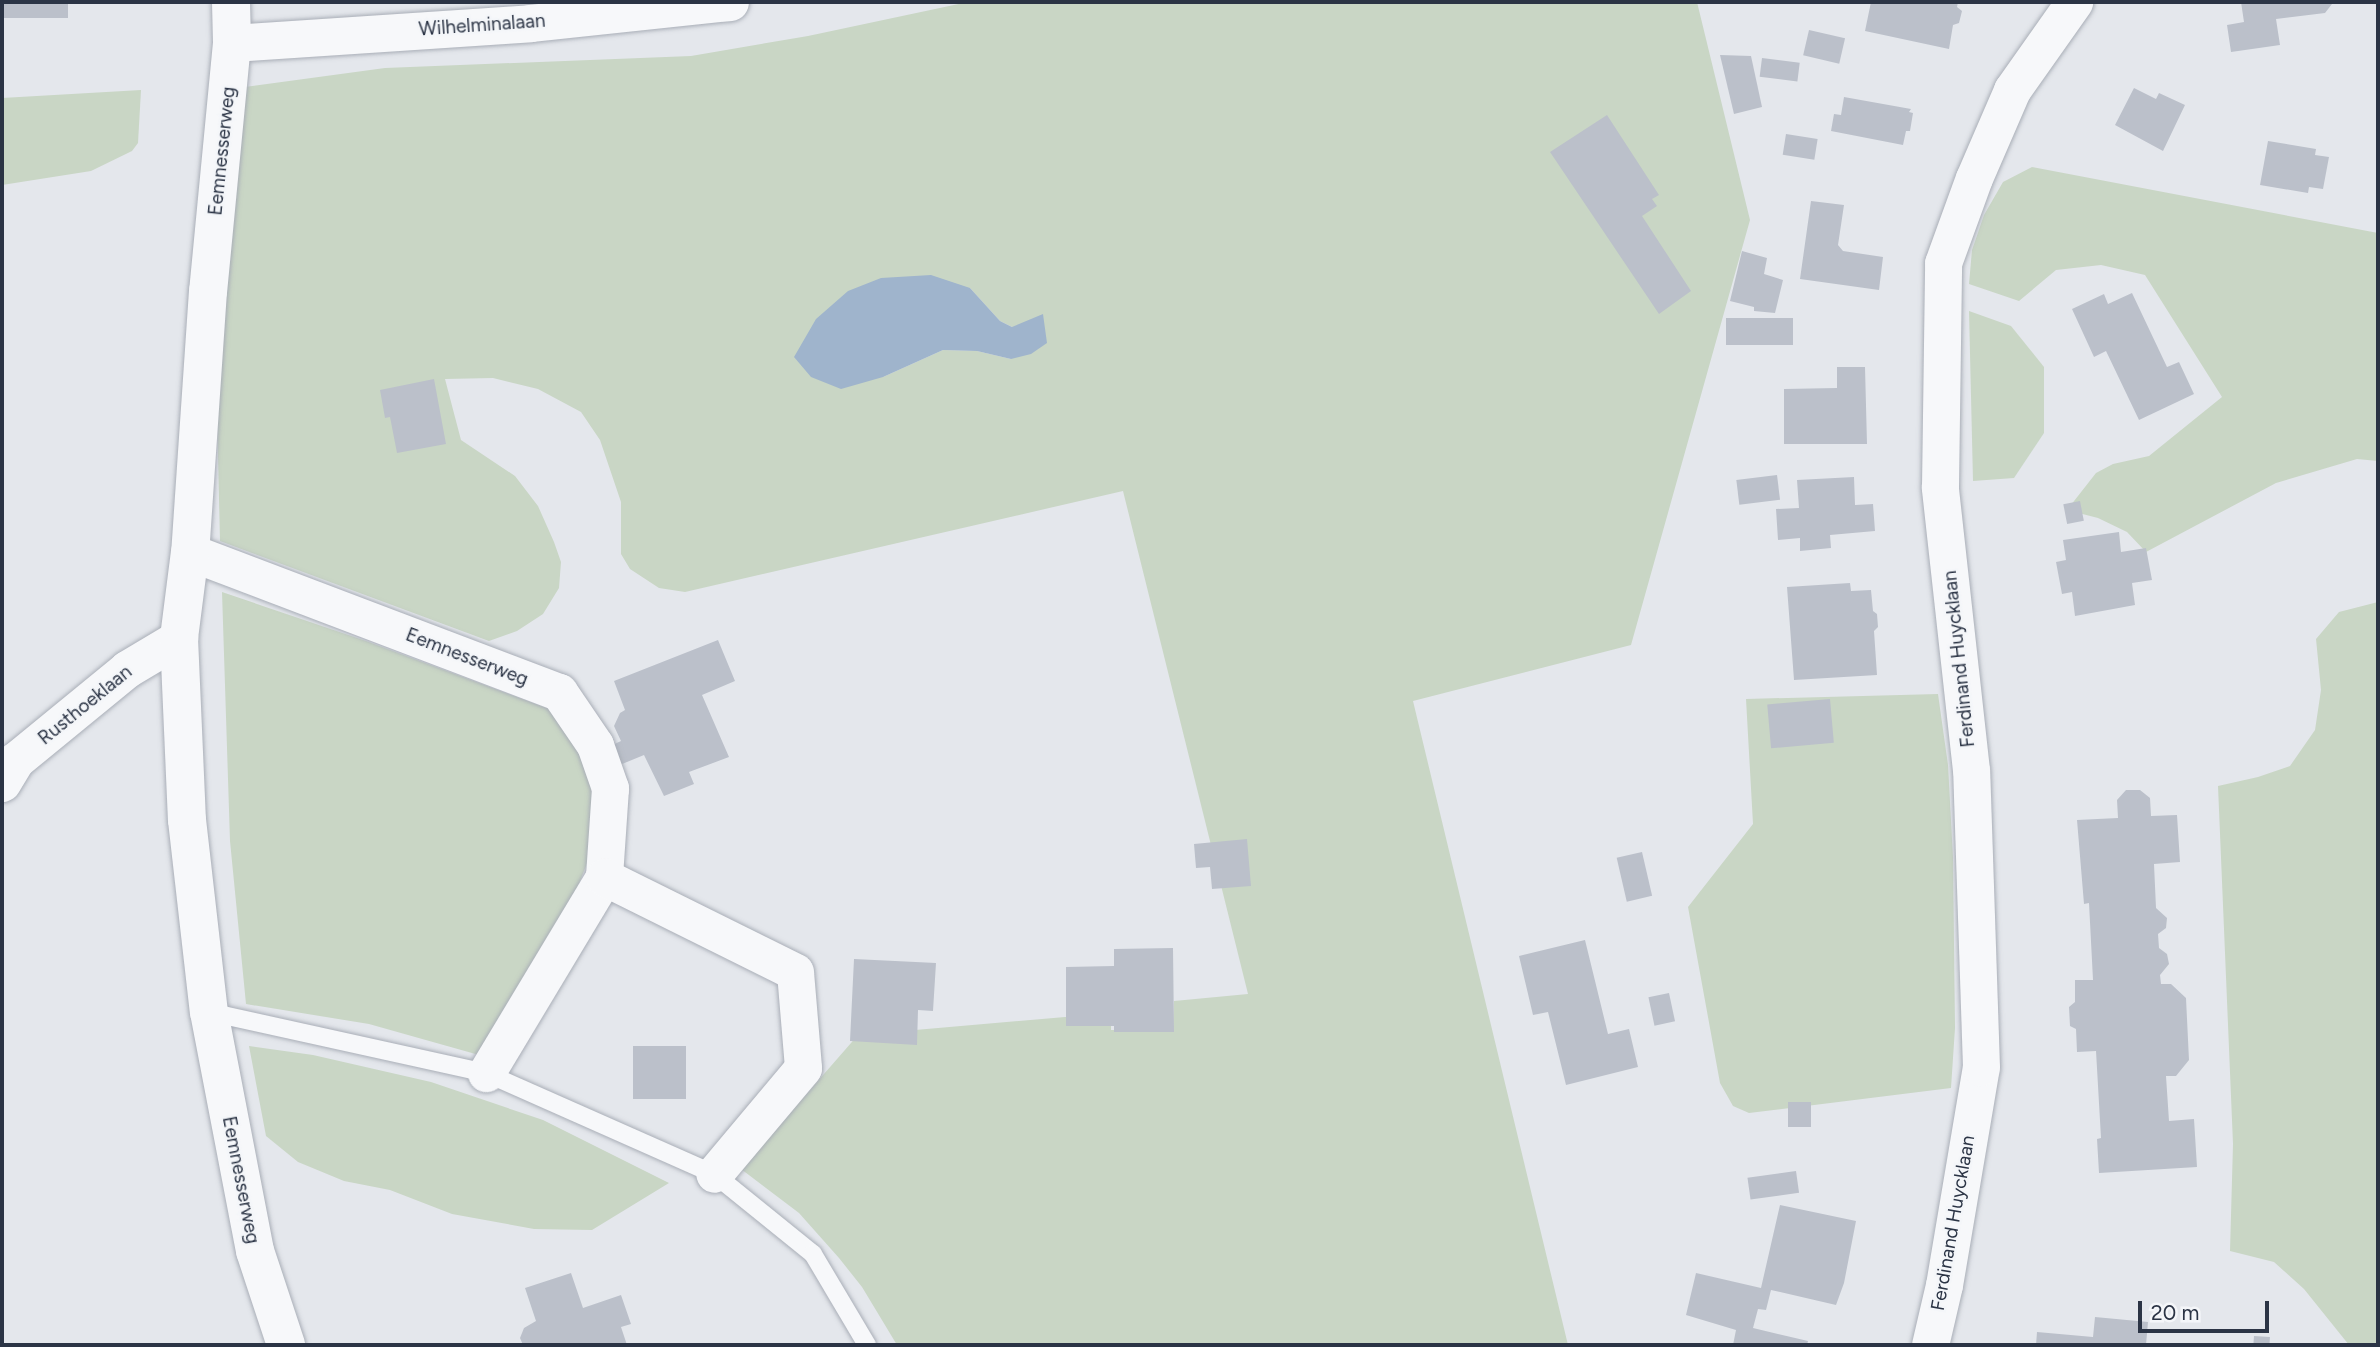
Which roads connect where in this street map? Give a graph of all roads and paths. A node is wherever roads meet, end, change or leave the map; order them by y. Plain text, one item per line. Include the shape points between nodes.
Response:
1 (231, 2) edge
2 (730, 2) edge
3 (2074, 2) edge
4 (232, 43) junction
5 (190, 552) junction
6 (179, 638) junction
7 (2, 783) edge
8 (604, 877) junction
9 (209, 1012) junction
10 (486, 1073) junction
11 (714, 1174) junction
12 (286, 1345) edge
13 (867, 1345) edge
14 (1930, 1345) edge

1 - 4 street, Eemnesserweg
2 - 4 street, Wilhelminalaan via 530,23
3 - 14 street, Ferdinand Huycklaan via 2012,90 1973,178 1943,264 1940,487 1971,770 1981,1066
4 - 5 street, Eemnesserweg via 208,291
5 - 6 street, Eemnesserweg
5 - 8 street, Eemnesserweg via 559,692 595,745 610,788
6 - 7 street, Rusthoeklaan via 117,677 16,760
6 - 9 street, Eemnesserweg via 187,820
8 - 10 street, Eemnesserweg
8 - 11 street via 795,972 803,1068
9 - 10 lane
9 - 12 street, Eemnesserweg via 255,1251
10 - 11 lane
11 - 13 lane via 813,1254

